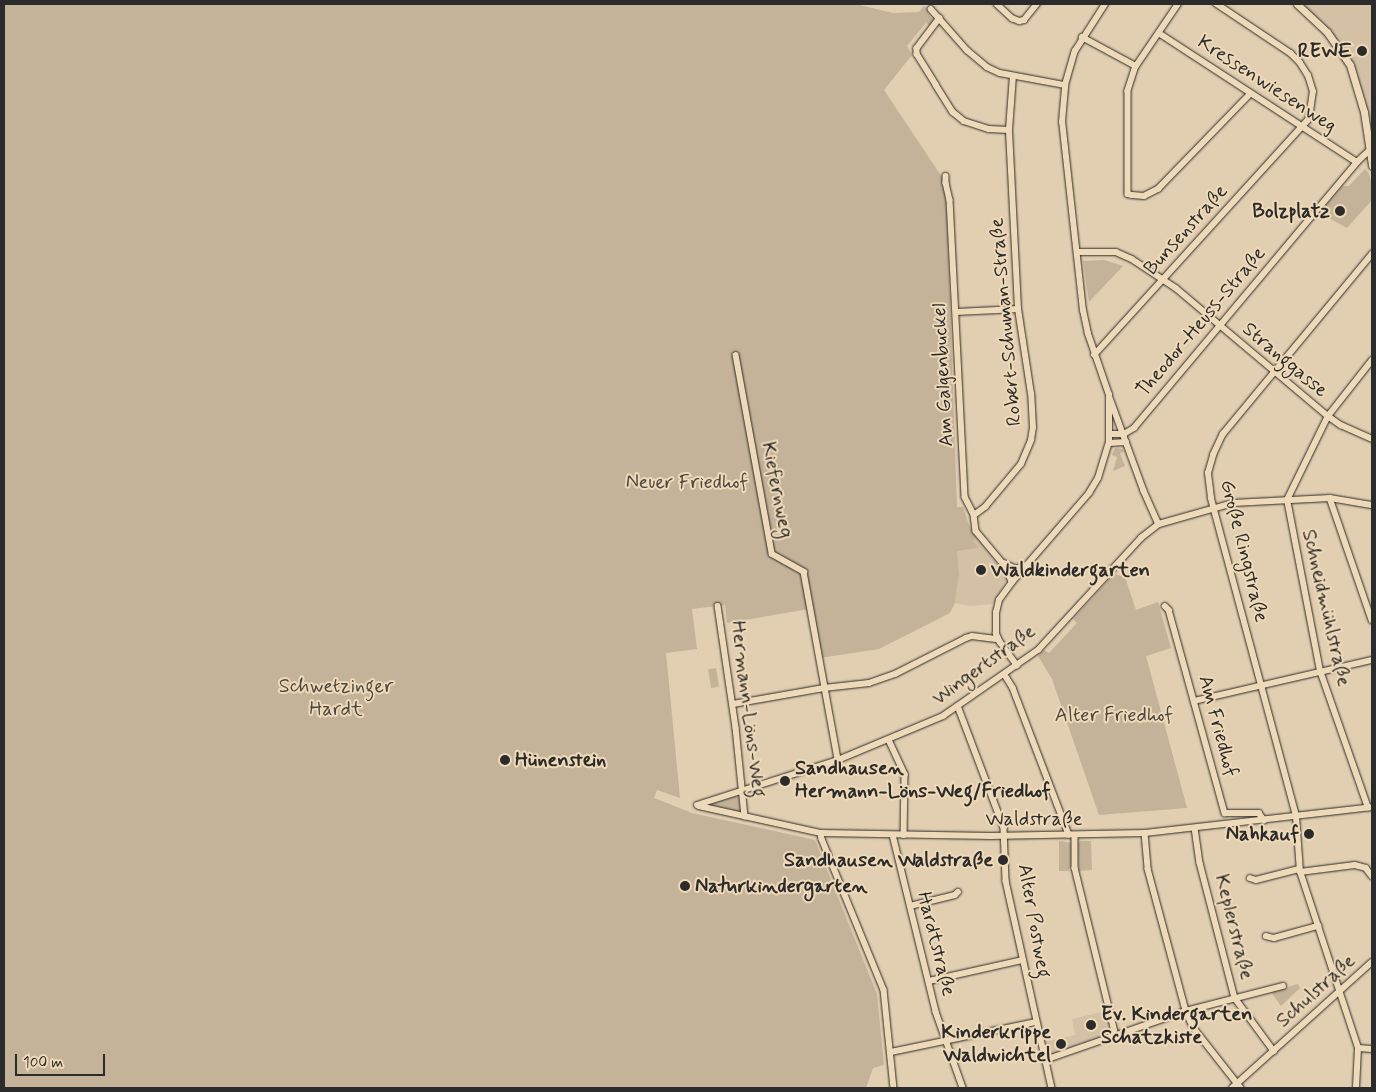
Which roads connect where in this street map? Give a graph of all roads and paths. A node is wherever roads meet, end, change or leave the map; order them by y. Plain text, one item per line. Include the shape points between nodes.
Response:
1 (997, 4) edge
2 (1037, 4) edge
3 (1178, 4) edge
4 (1216, 4) edge
5 (1297, 4) edge
6 (1102, 5) edge
7 (930, 9) dead end
8 (940, 18) junction
9 (1159, 33) junction
10 (1082, 37) junction
11 (1136, 66) junction
12 (1013, 76) junction
13 (1065, 86) junction
14 (1250, 94) junction
15 (1303, 128) junction
16 (1009, 130) junction
17 (1371, 149) edge
18 (1357, 162) junction
19 (1372, 165) edge
20 (946, 176) dead end
21 (1077, 252) junction
22 (1372, 254) edge
23 (1164, 279) junction
24 (1018, 309) junction
25 (956, 312) junction
26 (1219, 326) junction
27 (736, 355) dead end
28 (1094, 355) junction
29 (1372, 360) edge
30 (1274, 372) junction
31 (1108, 395) junction
32 (1328, 416) junction
33 (1110, 434) junction
34 (1124, 434) junction
35 (1372, 439) edge
36 (1126, 442) junction
37 (1109, 443) junction
38 (1330, 498) junction
39 (1287, 500) junction
40 (1372, 504) edge
41 (1214, 508) junction
42 (974, 515) junction
43 (1159, 524) junction
44 (1003, 561) junction
45 (1024, 568) junction
46 (1012, 582) junction
47 (718, 606) dead end
48 (1165, 606) dead end
49 (1372, 620) edge
50 (998, 639) junction
51 (1372, 660) edge
52 (1016, 666) junction
53 (1320, 671) junction
54 (1006, 675) junction
55 (1262, 685) junction
56 (824, 688) junction
57 (1194, 700) junction
58 (733, 704) junction
59 (958, 706) junction
60 (889, 740) junction
61 (838, 760) junction
62 (744, 790) junction
63 (697, 805) joint
64 (1370, 807) edge
65 (745, 816) junction
66 (1296, 816) junction
67 (1264, 820) junction
68 (1194, 828) junction
69 (821, 833) junction
70 (1144, 833) junction
71 (893, 835) junction
72 (904, 835) junction
73 (1072, 835) junction
74 (1005, 836) junction
75 (1300, 870) junction
76 (1372, 876) edge
77 (1250, 878) dead end
78 (958, 892) dead end
79 (910, 906) junction
80 (1318, 926) junction
81 (1266, 936) dead end
82 (1023, 960) junction
83 (1372, 962) edge
84 (929, 982) junction
85 (1283, 986) dead end
86 (1340, 989) junction
87 (1235, 998) junction
88 (1186, 1011) junction
89 (1036, 1022) junction
90 (1116, 1036) junction
91 (946, 1041) junction
92 (1358, 1048) junction
93 (1372, 1049) edge
94 (1274, 1051) junction
95 (891, 1052) junction
96 (1045, 1060) junction
97 (1236, 1087) edge
98 (894, 1088) edge
99 (963, 1088) edge
100 (1052, 1088) edge
101 (1356, 1088) edge

1 - 2 street via 1019,21 1024,20
3 - 9 street
4 - 15 street via 1291,54 1300,64 1313,92 1311,112
5 - 17 street via 1327,32 1350,65
6 - 10 street
7 - 8 street
8 - 12 street via 987,68
8 - 16 street via 917,48 917,54 936,86 953,112 964,121 989,129
9 - 11 street
9 - 14 street, Kressenwiesenweg
10 - 11 street
10 - 13 street
11 - 14 street via 1128,91 1128,194 1132,195 1144,196 1158,189
12 - 13 street
12 - 16 street, Robert-Schuman-Straße
13 - 21 street via 1062,143
14 - 15 street, Kressenwiesenweg
15 - 18 street, Kressenwiesenweg
15 - 23 street, Bunsenstraße
16 - 24 street, Robert-Schuman-Straße
17 - 18 street, Theodor-Heuss-Straße
17 - 19 street
18 - 26 street, Theodor-Heuss-Straße
20 - 25 street, Am Galgenbuckel
21 - 23 street, Stranggasse via 1116,252
21 - 28 street via 1083,311
22 - 30 street, Große Ringstraße
23 - 26 street, Stranggasse
23 - 28 street, Bunsenstraße
24 - 25 street
24 - 42 street, Robert-Schuman-Straße via 1032,403 1032,440 1021,464 985,507
25 - 42 street, Am Galgenbuckel via 966,497
26 - 30 street, Stranggasse
26 - 34 street, Theodor-Heuss-Straße via 1134,428
27 - 56 street, Kiefernweg via 772,554 804,572
28 - 31 street
29 - 32 street
30 - 32 street, Stranggasse
30 - 41 street, Große Ringstraße via 1223,434 1213,455 1208,483
31 - 33 street
31 - 34 street
32 - 35 street, Stranggasse
32 - 39 street
33 - 34 street
33 - 37 street
34 - 36 street
36 - 37 street
36 - 43 street
37 - 45 street via 1098,478 1089,493
38 - 39 street, Wingertstraße
38 - 40 street, Wingertstraße
38 - 49 street
39 - 41 street, Wingertstraße via 1233,503
39 - 53 street, Schneidmühlstraße
41 - 43 street, Wingertstraße
41 - 55 street, Große Ringstraße
42 - 44 street, Am Galgenbuckel via 976,531
43 - 52 street, Wingertstraße via 1141,538 1038,650
44 - 45 street, Am Galgenbuckel via 1014,568
44 - 46 street, Am Galgenbuckel
45 - 46 street
46 - 50 street via 997,606
47 - 58 street, Hermann-Löns-Weg
48 - 57 street, Am Friedhof via 1170,610
50 - 52 street
50 - 56 street via 972,636 882,680
51 - 53 street
52 - 54 street, Wingertstraße
53 - 55 street
53 - 64 street, Schneidmühlstraße
54 - 59 street, Wingertstraße
54 - 73 street
55 - 57 street
55 - 66 street, Große Ringstraße
56 - 58 street
56 - 61 street, Kiefernweg
57 - 67 street, Am Friedhof via 1225,813 1259,812
58 - 62 street, Hermann-Löns-Weg
59 - 60 street, Wingertstraße
59 - 74 street, Alter Postweg
60 - 61 street, Wingertstraße
60 - 72 street via 905,774
61 - 62 street, Wingertstraße
62 - 63 street, Wingertstraße
62 - 65 street, Hermann-Löns-Weg
63 - 65 street, Waldstraße
64 - 66 street, Waldstraße
65 - 69 street, Waldstraße
66 - 67 street, Waldstraße
66 - 75 street, Große Ringstraße
67 - 68 street, Waldstraße
68 - 70 street, Waldstraße
68 - 87 street, Keplerstraße
69 - 71 street, Waldstraße
69 - 95 street via 882,982
70 - 73 street, Waldstraße
70 - 88 street via 1148,869
71 - 72 street, Waldstraße
71 - 79 street, Hardtstraße
72 - 74 street, Waldstraße
73 - 74 street, Waldstraße
73 - 90 street via 1075,868
74 - 82 street, Alter Postweg via 1006,881
75 - 76 street via 1355,864 1366,868
75 - 77 street via 1256,880
75 - 80 street, Große Ringstraße
78 - 79 street
79 - 84 street, Hardtstraße
80 - 81 street via 1274,938
80 - 86 street, Große Ringstraße
82 - 84 street
82 - 89 street, Alter Postweg
83 - 86 street, Schulstraße
84 - 91 street, Hardtstraße
85 - 87 street
86 - 92 street, Große Ringstraße
86 - 94 street, Schulstraße
87 - 88 street
87 - 94 street, Keplerstraße
88 - 90 street
88 - 97 street via 1193,1028
89 - 91 street
89 - 96 street, Alter Postweg
90 - 96 street
91 - 95 street
91 - 99 street, Hardtstraße
92 - 93 street
92 - 101 street, Große Ringstraße
94 - 97 street, Schulstraße
95 - 98 street
96 - 100 street, Alter Postweg

